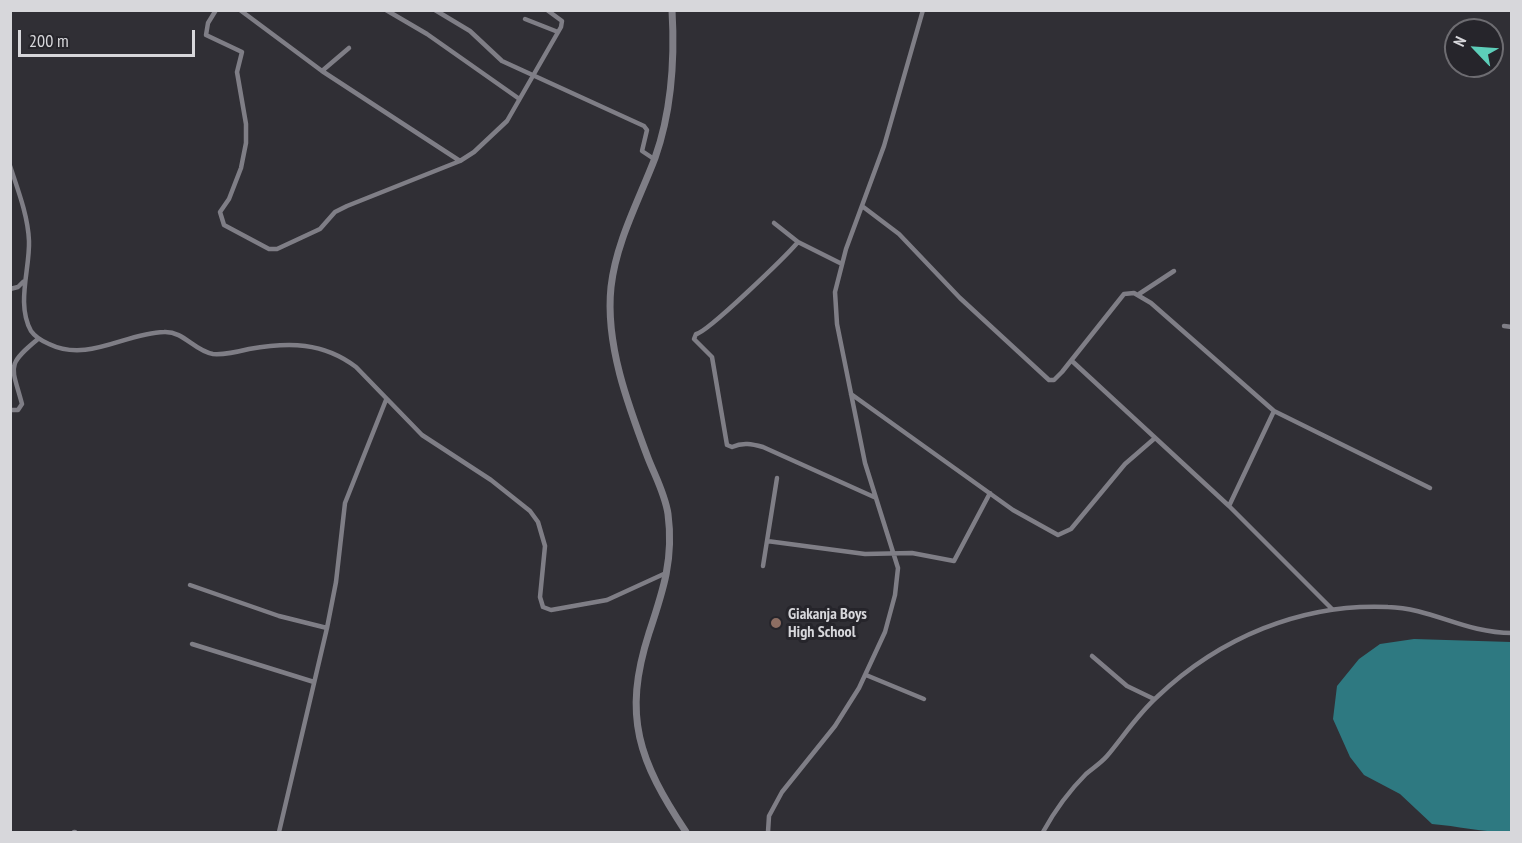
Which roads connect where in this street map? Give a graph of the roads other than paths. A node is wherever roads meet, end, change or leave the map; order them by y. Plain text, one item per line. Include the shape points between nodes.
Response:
1 (216, 10) edge
2 (240, 10) edge
3 (386, 10) edge
4 (435, 10) edge
5 (548, 10) edge
6 (672, 10) edge
7 (923, 10) edge
8 (525, 19) dead end
9 (558, 32) junction
10 (349, 48) dead end
11 (322, 71) junction
12 (534, 74) junction
13 (518, 98) junction
14 (654, 159) junction
15 (460, 162) junction
16 (10, 166) edge
17 (862, 206) junction
18 (774, 223) dead end
19 (798, 242) junction
20 (842, 264) junction
21 (1174, 271) dead end
22 (24, 281) junction
23 (10, 288) edge
24 (1139, 294) junction
25 (1504, 326) dead end
26 (1512, 327) edge
27 (38, 339) junction
28 (1072, 361) junction
29 (851, 393) junction
30 (386, 400) junction
31 (10, 410) edge
32 (1274, 411) junction
33 (1155, 438) junction
34 (777, 478) dead end
35 (1430, 488) dead end
36 (990, 493) junction
37 (874, 497) junction
38 (1229, 506) junction
39 (767, 541) junction
40 (894, 554) junction
41 (763, 566) dead end
42 (668, 572) junction
43 (190, 585) dead end
44 (1332, 609) junction
45 (327, 628) junction
46 (1512, 633) edge
47 (192, 644) dead end
48 (1092, 656) dead end
49 (866, 675) junction
50 (314, 681) junction
51 (924, 699) dead end
52 (1154, 699) junction
53 (279, 832) edge
54 (686, 832) edge
55 (768, 832) edge
56 (1045, 832) edge

1 - 15 street via 206,35 242,52 237,72 247,132 241,168 220,212 224,225 269,249 277,249 320,229 346,206
2 - 11 street
3 - 13 street
4 - 12 street via 470,31 502,61
5 - 9 street via 562,21
6 - 14 main road via 673,77
7 - 17 street via 884,146
8 - 9 street
9 - 12 street
10 - 11 street
11 - 15 street
12 - 13 street
12 - 14 street via 644,126 647,130 642,151
13 - 15 street via 502,127
14 - 42 main road via 622,242 611,287 611,307 615,350 632,414 667,510
16 - 22 street via 29,242
17 - 20 street
17 - 28 street via 898,234 1047,379 1054,380
18 - 19 street
19 - 20 street
19 - 37 street via 694,339 711,357 728,445 764,447
20 - 29 street via 835,310
21 - 24 street
22 - 23 street
22 - 27 street via 27,316
24 - 28 street via 1124,294
24 - 32 street
25 - 26 street
27 - 30 street via 70,351 163,332 180,335 210,353 229,354 292,343 316,346 356,367
27 - 31 street via 14,360 22,404 18,410
28 - 33 street
29 - 36 street
29 - 37 street
30 - 42 street via 422,435 530,511 538,522 545,546 540,597 543,608 607,600
30 - 45 street via 345,503
32 - 35 street
32 - 38 street
33 - 36 street via 1125,464 1071,529 1061,535 1038,525
33 - 38 street
34 - 39 street
36 - 40 street via 954,561 912,553
37 - 40 street
38 - 44 street
39 - 40 street
39 - 41 street
40 - 49 street via 898,568 892,608
42 - 54 main road via 638,674 635,718 644,757
43 - 45 street
44 - 46 street via 1412,610 1479,631
44 - 52 street via 1282,620 1240,637
45 - 50 street
47 - 50 street
48 - 52 street via 1128,686
49 - 51 street
49 - 55 street via 835,726 782,792 770,816
50 - 53 street
52 - 56 street via 1104,759 1071,790

